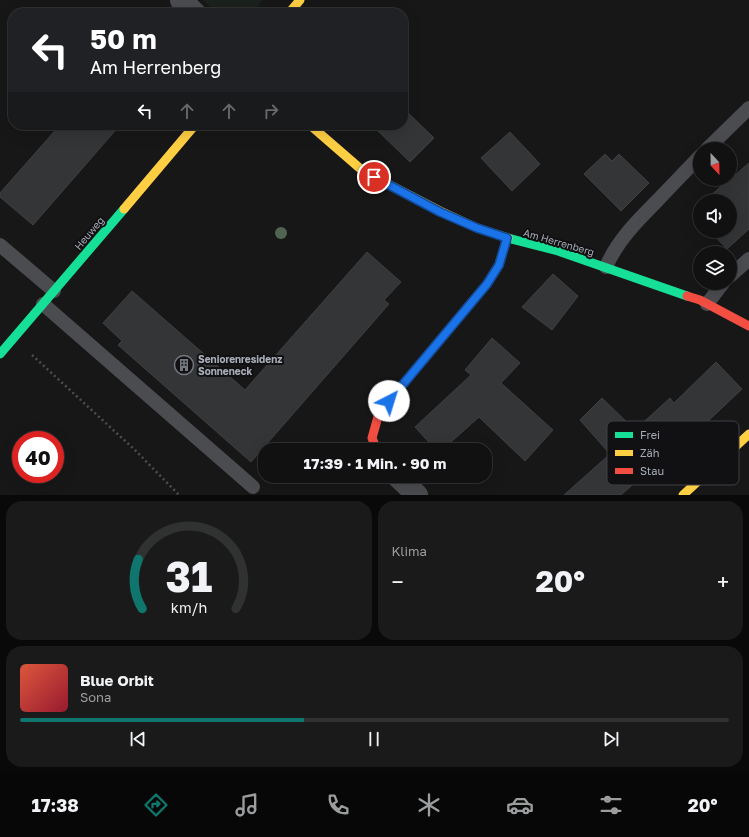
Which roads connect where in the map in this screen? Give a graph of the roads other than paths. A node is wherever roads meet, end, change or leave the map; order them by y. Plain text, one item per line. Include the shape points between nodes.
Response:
1 (181, 0) edge
2 (300, 0) edge
3 (190, 8) edge
4 (293, 8) edge
5 (749, 108) edge
6 (190, 130) edge
7 (315, 130) edge
8 (714, 142) edge
9 (693, 163) edge
10 (507, 238) junction
11 (0, 245) edge
12 (749, 259) edge
13 (606, 267) junction
14 (737, 270) edge
15 (718, 290) edge
16 (54, 292) junction
17 (43, 304) junction
18 (707, 304) junction
19 (749, 326) edge
20 (0, 354) edge
21 (749, 434) edge
22 (374, 443) edge
23 (739, 443) edge
24 (404, 483) edge
25 (694, 485) edge
26 (253, 487) dead end
27 (416, 495) edge
28 (683, 495) edge

1 - 3 street
2 - 4 street
5 - 8 lane
6 - 16 street, Heuweg
7 - 10 street, Am Herrenberg via 363,170 440,212
9 - 13 lane via 634,225 620,242
10 - 13 street, Am Herrenberg
10 - 22 street via 499,265 487,284 379,413 372,438
11 - 16 lane
12 - 14 lane
13 - 18 street, Am Herrenberg
15 - 18 lane
16 - 17 street, Heuweg
17 - 20 street, Heuweg
17 - 26 lane
18 - 19 street, Am Herrenberg
21 - 23 street
24 - 27 street
25 - 28 street

